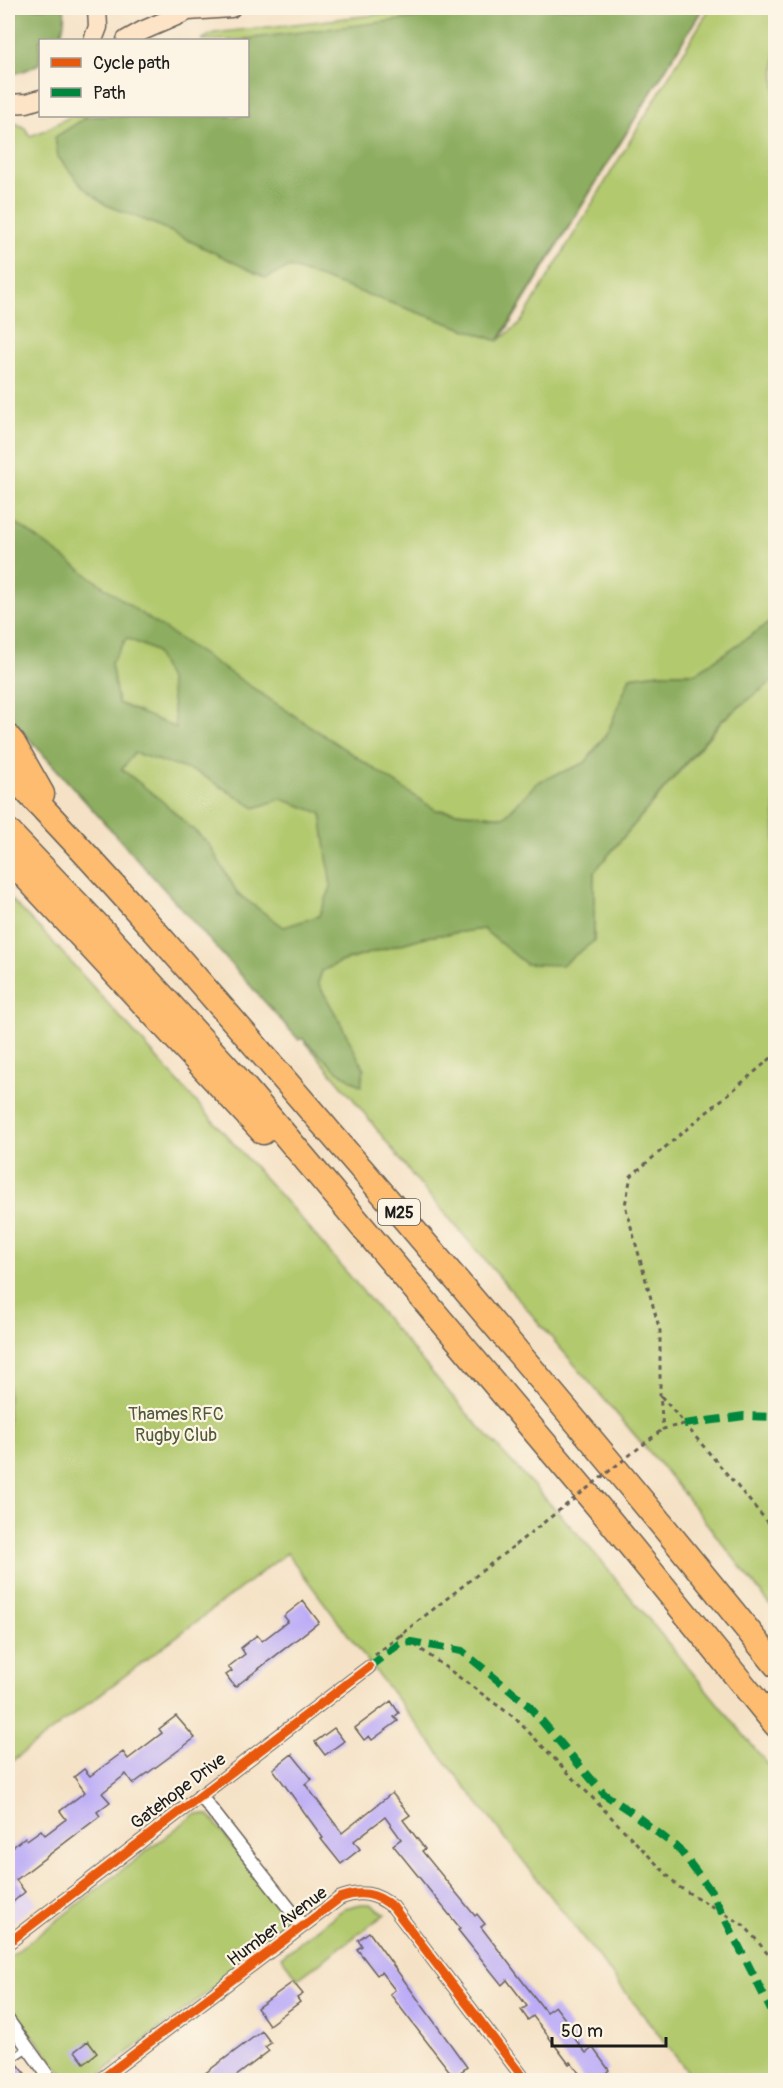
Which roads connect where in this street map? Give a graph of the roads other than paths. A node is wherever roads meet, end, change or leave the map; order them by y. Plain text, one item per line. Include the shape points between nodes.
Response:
1 (97, 8) edge
2 (231, 8) edge
3 (183, 9) edge
4 (93, 39) edge
5 (128, 39) edge
6 (39, 99) edge
7 (8, 104) edge
8 (8, 737) edge
9 (8, 772) edge
10 (58, 824) junction
11 (8, 831) edge
12 (8, 858) edge
13 (421, 1296) junction
14 (370, 1662) road end
15 (776, 1665) edge
16 (776, 1725) edge
17 (200, 1795) junction
18 (303, 1926) junction
19 (8, 1943) edge
20 (8, 2020) edge
21 (28, 2048) junction
22 (8, 2061) edge
23 (51, 2080) edge
24 (100, 2080) edge
25 (525, 2080) edge

1 - 4 main road via 98,27
2 - 3 main road
3 - 5 main road
6 - 7 main road
8 - 10 highway, M25
9 - 10 highway, M25
10 - 15 highway, M25 via 449,1270
11 - 13 highway, M25 via 236,1077
12 - 13 highway, M25
13 - 16 highway, M25
14 - 17 street, Gatehope Drive
17 - 18 street, Humber Avenue
17 - 19 street, Gatehope Drive
18 - 24 street, Humber Avenue
18 - 25 street, Humber Avenue via 346,1896 363,1893 385,1900
20 - 21 street
21 - 22 lane
21 - 23 street

